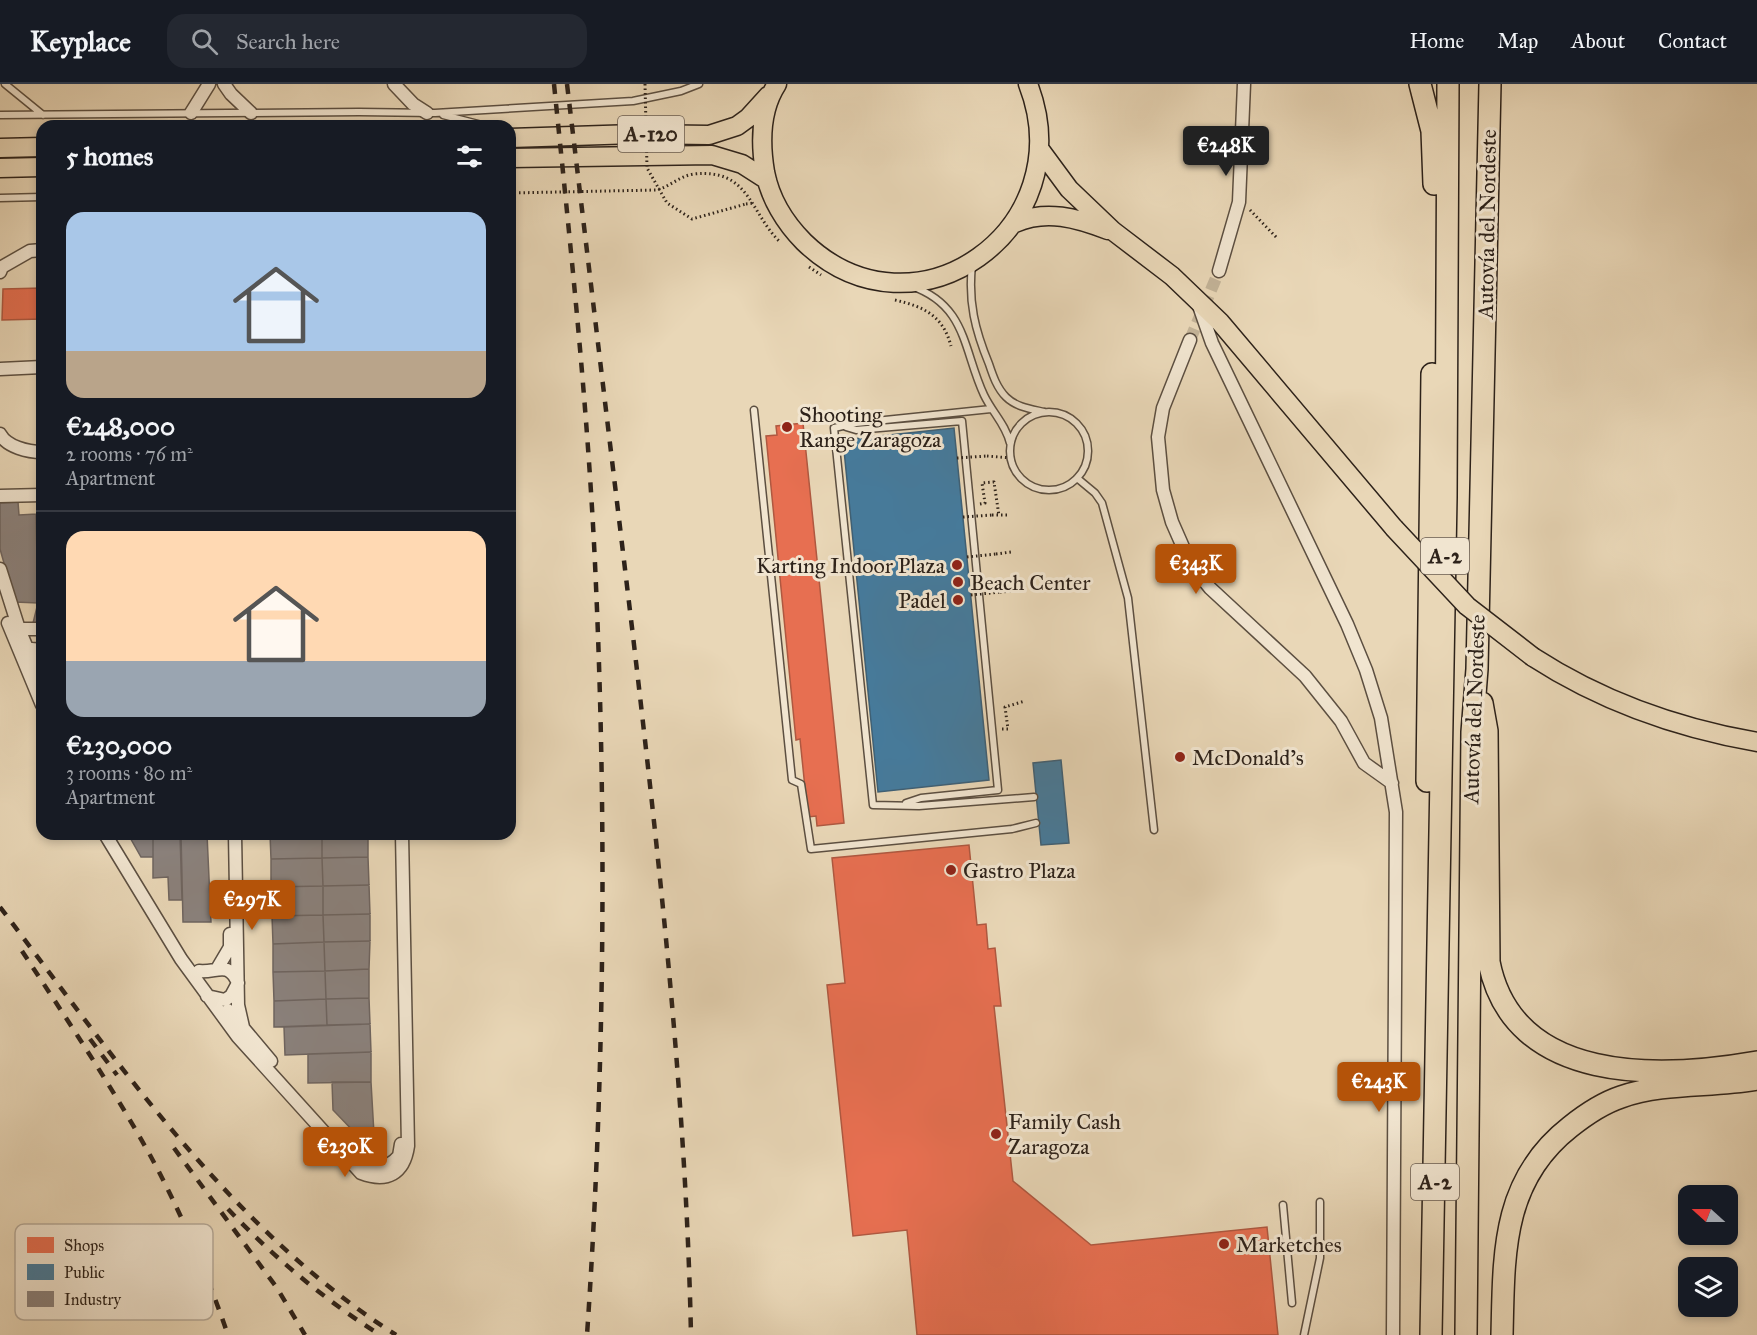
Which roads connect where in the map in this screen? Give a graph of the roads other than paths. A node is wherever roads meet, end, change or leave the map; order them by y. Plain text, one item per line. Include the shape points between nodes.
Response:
1 (5, 84) edge
2 (209, 84) edge
3 (224, 84) edge
4 (394, 84) edge
5 (699, 84) edge
6 (1029, 84) edge
7 (1244, 84) edge
8 (1420, 84) edge
9 (1448, 84) edge
10 (1490, 84) edge
11 (776, 86) edge
12 (191, 113) junction
13 (251, 113) junction
14 (431, 113) junction
15 (0, 115) edge
16 (44, 115) junction
17 (461, 120) edge
18 (516, 132) edge
19 (537, 137) junction
20 (516, 138) edge
21 (36, 147) edge
22 (0, 148) edge
23 (1041, 151) junction
24 (516, 158) edge
25 (532, 158) junction
26 (516, 163) edge
27 (36, 167) edge
28 (0, 168) edge
29 (767, 180) junction
30 (36, 197) edge
31 (0, 198) edge
32 (1015, 223) junction
33 (1113, 231) junction
34 (36, 250) edge
35 (972, 262) junction
36 (1219, 271) tunnel mouth
37 (0, 272) edge
38 (887, 290) junction
39 (1197, 298) junction
40 (1190, 340) tunnel mouth
41 (36, 367) edge
42 (0, 369) edge
43 (991, 409) junction
44 (754, 410) dead end
45 (1048, 412) junction
46 (846, 426) junction
47 (0, 434) edge
48 (1011, 445) junction
49 (36, 452) edge
50 (1077, 478) junction
51 (36, 495) edge
52 (0, 496) edge
53 (0, 569) edge
54 (0, 596) edge
55 (36, 632) edge
56 (19, 642) junction
57 (36, 648) edge
58 (1477, 669) junction
59 (36, 673) edge
60 (36, 689) edge
61 (1757, 742) edge
62 (1392, 783) junction
63 (1034, 797) dead end
64 (904, 804) junction
65 (1036, 823) dead end
66 (1154, 830) dead end
67 (109, 840) edge
68 (118, 840) edge
69 (227, 840) edge
70 (235, 840) edge
71 (395, 840) edge
72 (402, 840) edge
73 (217, 969) junction
74 (199, 971) junction
75 (238, 983) junction
76 (213, 997) junction
77 (1438, 1029) junction
78 (244, 1031) junction
79 (1757, 1062) edge
80 (1757, 1080) edge
81 (1320, 1202) dead end
82 (1283, 1205) dead end
83 (1292, 1303) dead end
84 (1392, 1332) edge
85 (1304, 1335) edge
86 (1431, 1335) edge
87 (1466, 1335) edge
88 (1502, 1335) edge

1 - 16 lane
2 - 12 street
3 - 13 street
4 - 14 street via 413,104
5 - 14 lane via 633,101
6 - 23 main road via 1039,117
7 - 36 street via 1239,202
8 - 77 highway via 1431,131 1434,209 1426,877
9 - 77 highway, Autovía del Nordeste / A-2
10 - 58 highway, Autovía del Nordeste / A-2
11 - 19 main road, A-120 via 748,118 724,132
11 - 29 main road via 766,109 762,133
12 - 13 lane
12 - 16 lane
13 - 14 lane
14 - 17 lane
15 - 16 lane
18 - 19 lane
19 - 20 main road, A-120
21 - 22 main road
23 - 32 main road via 1037,177
23 - 33 main road via 1069,189
24 - 25 main road, A-120
25 - 26 lane
25 - 29 main road, A-120 via 712,155 742,164
27 - 28 main road
29 - 38 main road via 784,218 811,249
30 - 31 lane
32 - 33 main road via 1033,216 1056,216
32 - 35 main road via 996,245
33 - 39 main road
34 - 37 street via 2,267
35 - 38 main road via 931,279
35 - 45 lane via 972,315 1000,390 1013,402
38 - 43 lane via 932,294 953,314
39 - 61 main road, bridge via 1251,356 1394,528 1467,606 1533,657 1572,680 1671,722
39 - 62 street via 1212,343 1347,624 1381,718
40 - 62 street via 1162,408 1158,437 1163,490 1190,563 1209,588 1305,675 1341,722 1364,763
41 - 42 street
43 - 46 lane
43 - 48 lane
44 - 65 lane via 792,780 801,784 811,849 1012,829
45 - 48 lane via 1024,422
45 - 50 lane via 1071,419 1086,438 1087,460
46 - 64 lane via 834,428 873,805
46 - 64 lane via 856,430 962,421 998,790 921,798
47 - 49 street via 3,440
48 - 50 lane via 1015,470 1032,486 1056,489
50 - 66 lane via 1102,503 1128,598
51 - 52 street
53 - 56 street
54 - 56 street
55 - 56 street
56 - 57 street
56 - 59 street
56 - 60 street
58 - 79 highway via 1487,731 1489,962 1505,1009 1542,1045 1601,1065 1666,1071
58 - 87 highway, Autovía del Nordeste / A-2 via 1472,732
62 - 84 street via 1396,812
63 - 64 lane
67 - 76 street via 181,959
68 - 74 street
69 - 73 street via 230,947
70 - 75 street
71 - 78 street via 399,1156 384,1168 362,1164
72 - 76 street via 408,1146 406,1161 398,1171 372,1178 361,1173 238,1037
73 - 74 street
73 - 75 street via 234,973
74 - 76 street
75 - 76 street via 225,1000
75 - 78 street
76 - 78 street
77 - 86 highway, Autovía del Nordeste / A-2
80 - 88 highway via 1621,1097 1584,1117 1552,1141 1537,1159 1514,1203 1504,1260
81 - 85 lane via 1320,1257
82 - 83 lane

